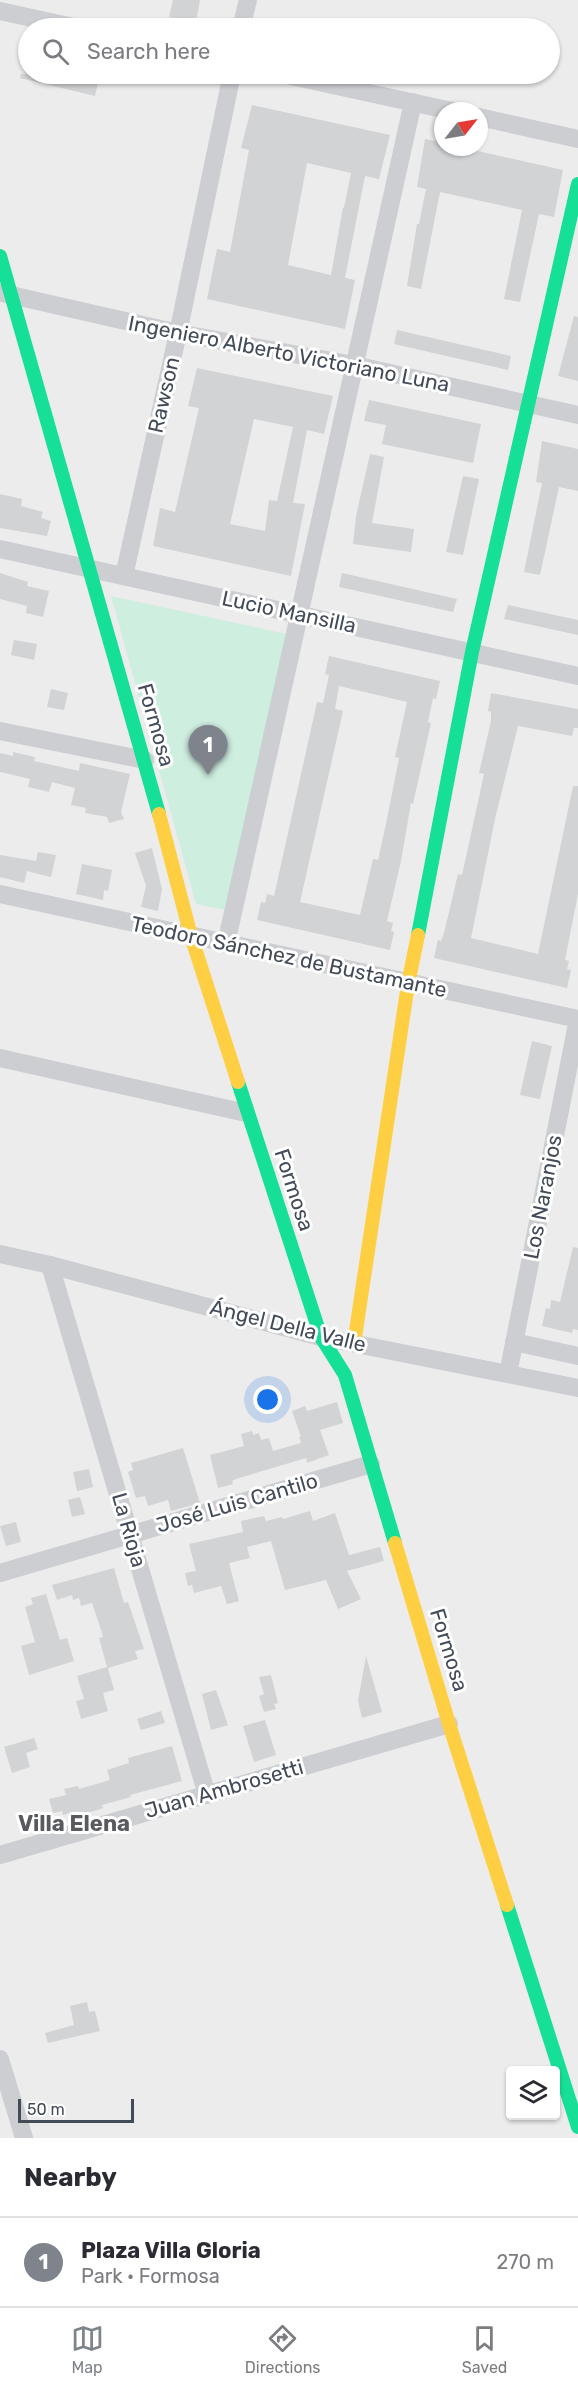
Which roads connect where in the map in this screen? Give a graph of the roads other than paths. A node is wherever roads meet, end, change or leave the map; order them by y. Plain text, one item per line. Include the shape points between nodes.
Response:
1 (248, 0) edge
2 (0, 11) edge
3 (32, 18) edge
4 (244, 18) edge
5 (230, 84) edge
6 (329, 84) edge
7 (413, 102) junction
8 (434, 107) edge
9 (488, 119) edge
10 (578, 139) edge
11 (578, 184) edge
12 (0, 256) edge
13 (5, 294) edge
14 (178, 333) junction
15 (354, 365) junction
16 (528, 404) junction
17 (578, 415) edge
18 (0, 549) edge
19 (90, 568) junction
20 (124, 576) junction
21 (299, 614) junction
22 (472, 652) junction
23 (578, 676) edge
24 (0, 731) edge
25 (145, 760) junction
26 (0, 894) edge
27 (191, 936) junction
28 (226, 944) junction
29 (408, 984) junction
30 (578, 1019) edge
31 (0, 1058) edge
32 (246, 1113) junction
33 (0, 1254) edge
34 (51, 1265) junction
35 (321, 1337) junction
36 (514, 1342) junction
37 (354, 1344) junction
38 (578, 1356) edge
39 (507, 1374) junction
40 (578, 1388) edge
41 (371, 1464) junction
42 (130, 1534) junction
43 (0, 1573) edge
44 (449, 1724) junction
45 (207, 1795) junction
46 (0, 1855) edge
47 (0, 2059) edge
48 (578, 2127) edge
49 (24, 2138) edge

1 - 4 street
2 - 3 street
5 - 14 street, Rawson
6 - 7 street
7 - 8 street
7 - 15 street
9 - 10 street
11 - 16 street
12 - 13 street, Formosa
13 - 14 street, Ingeniero Alberto Victoriano Luna
13 - 19 street, Formosa
14 - 15 street, Ingeniero Alberto Victoriano Luna
14 - 20 street, Rawson
15 - 16 street, Ingeniero Alberto Victoriano Luna
15 - 21 street
16 - 17 street, Ingeniero Alberto Victoriano Luna
16 - 22 street
18 - 19 street, Lucio Mansilla
19 - 20 street, Lucio Mansilla
19 - 25 street, Formosa
20 - 21 street, Lucio Mansilla
21 - 22 street, Lucio Mansilla
21 - 28 street
22 - 23 street, Lucio Mansilla
22 - 29 street
24 - 25 street
25 - 27 street, Formosa
26 - 27 street, Teodoro Sánchez de Bustamante
27 - 28 street, Teodoro Sánchez de Bustamante
27 - 32 street, Formosa
28 - 29 street, Teodoro Sánchez de Bustamante
29 - 30 street, Teodoro Sánchez de Bustamante
29 - 37 street
30 - 36 street, Los Naranjos
31 - 32 street
32 - 35 street, Formosa
33 - 34 street, Ángel Della Valle
34 - 35 street, Ángel Della Valle
34 - 42 street, La Rioja
35 - 37 street, Ángel Della Valle
35 - 41 street, Formosa via 345,1376
36 - 38 street
36 - 39 street, Los Naranjos
37 - 39 street, Ángel Della Valle
39 - 40 street, Ángel Della Valle
41 - 42 street, José Luis Cantilo
41 - 44 street, Formosa
42 - 43 street, José Luis Cantilo
42 - 45 street, La Rioja
44 - 45 street, Juan Ambrosetti
44 - 48 street, Formosa
45 - 46 street, Juan Ambrosetti
47 - 49 street

